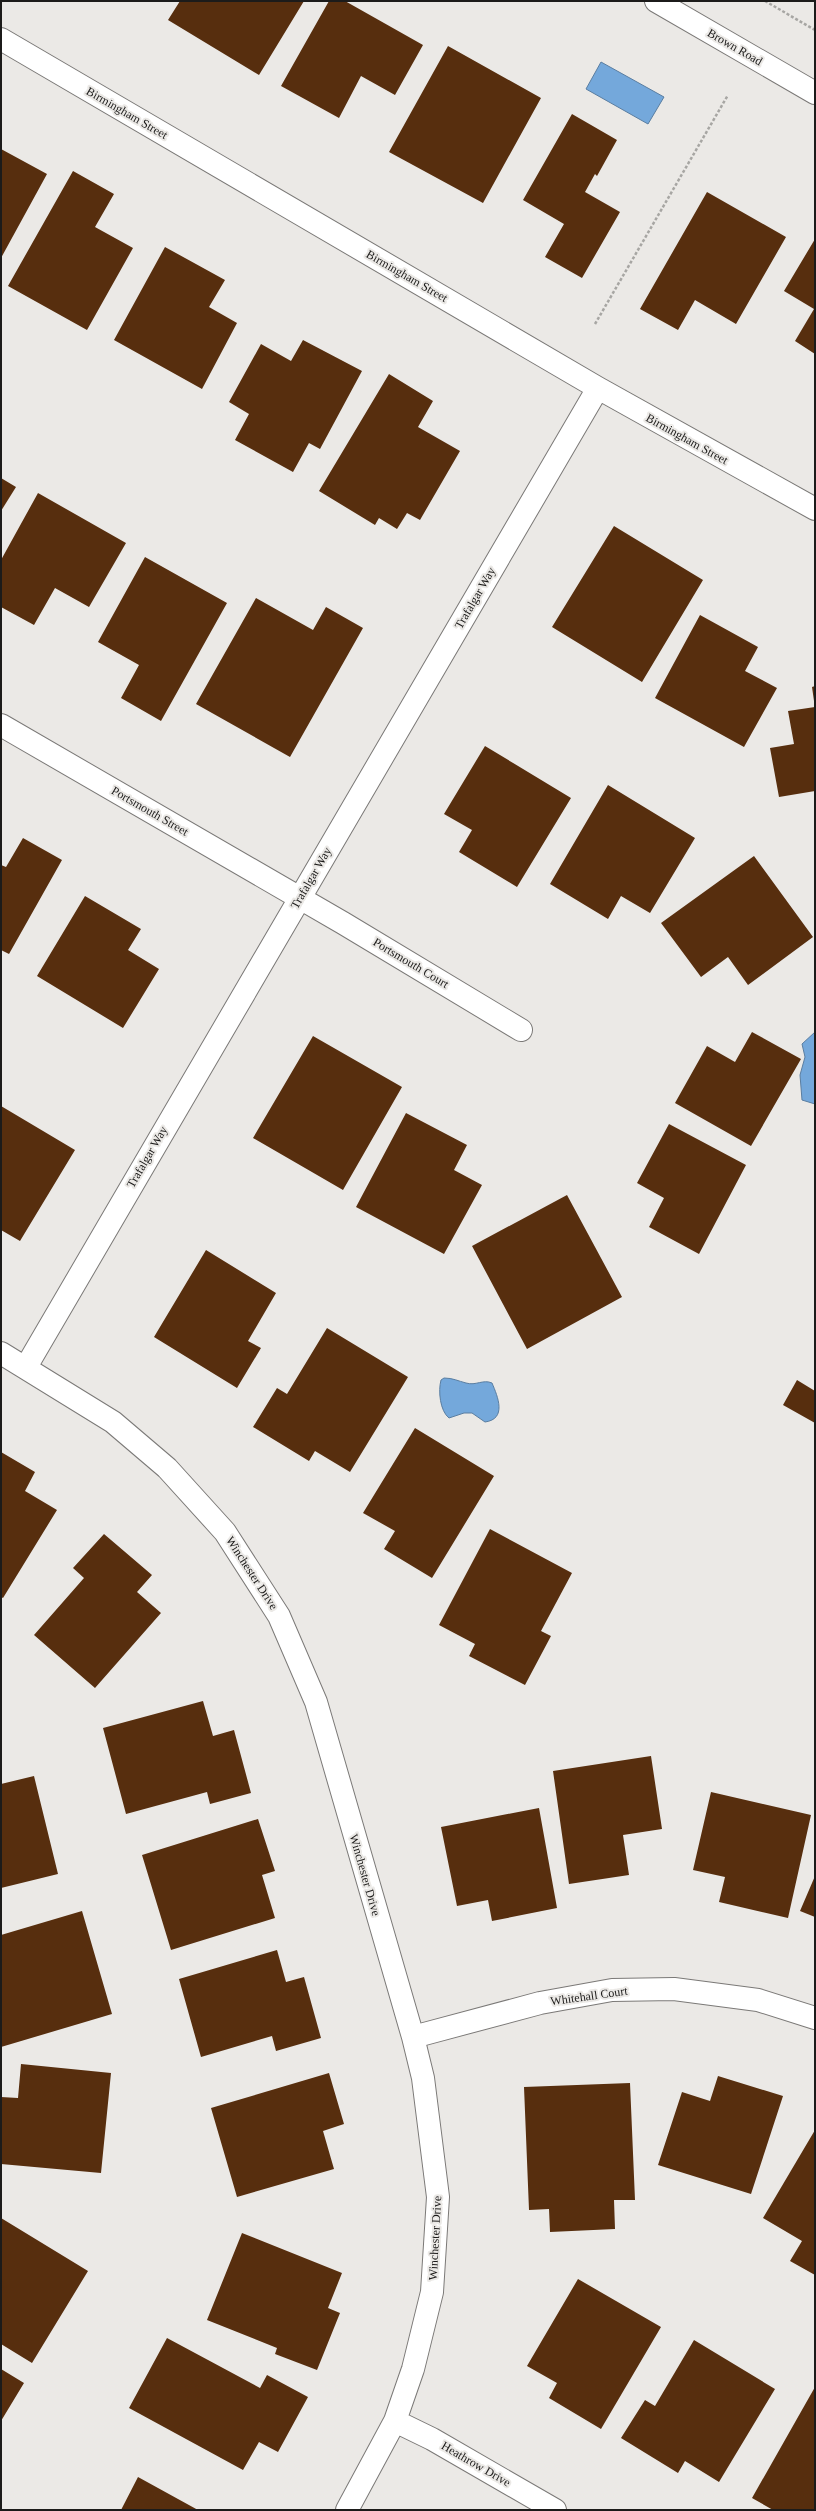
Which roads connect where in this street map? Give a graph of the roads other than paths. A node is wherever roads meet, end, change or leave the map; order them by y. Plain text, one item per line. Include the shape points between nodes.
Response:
1 (656, 1) edge
2 (1, 39) edge
3 (815, 93) edge
4 (598, 388) junction
5 (815, 509) edge
6 (1, 725) edge
7 (299, 898) junction
8 (521, 1030) dead end
9 (1, 1353) edge
10 (26, 1367) junction
11 (815, 2018) edge
12 (413, 2037) junction
13 (395, 2421) junction
14 (346, 2510) edge
15 (555, 2510) edge

1 - 3 street, Brown Road
2 - 4 street, Birmingham Street
4 - 5 street, Birmingham Street
4 - 7 street, Trafalgar Way
6 - 7 street, Portsmouth Street
7 - 8 street, Portsmouth Court
7 - 10 street, Trafalgar Way
9 - 10 street, Winchester Drive
10 - 12 street, Winchester Drive via 113,1422 167,1468 225,1532 279,1616 316,1702
11 - 12 street, Whitehall Court via 758,2000 674,1990 612,1990 540,2003
12 - 13 street, Winchester Drive via 423,2078 438,2197 432,2292 413,2369
13 - 14 street, Winchester Drive
13 - 15 street, Heathrow Drive via 432,2439

